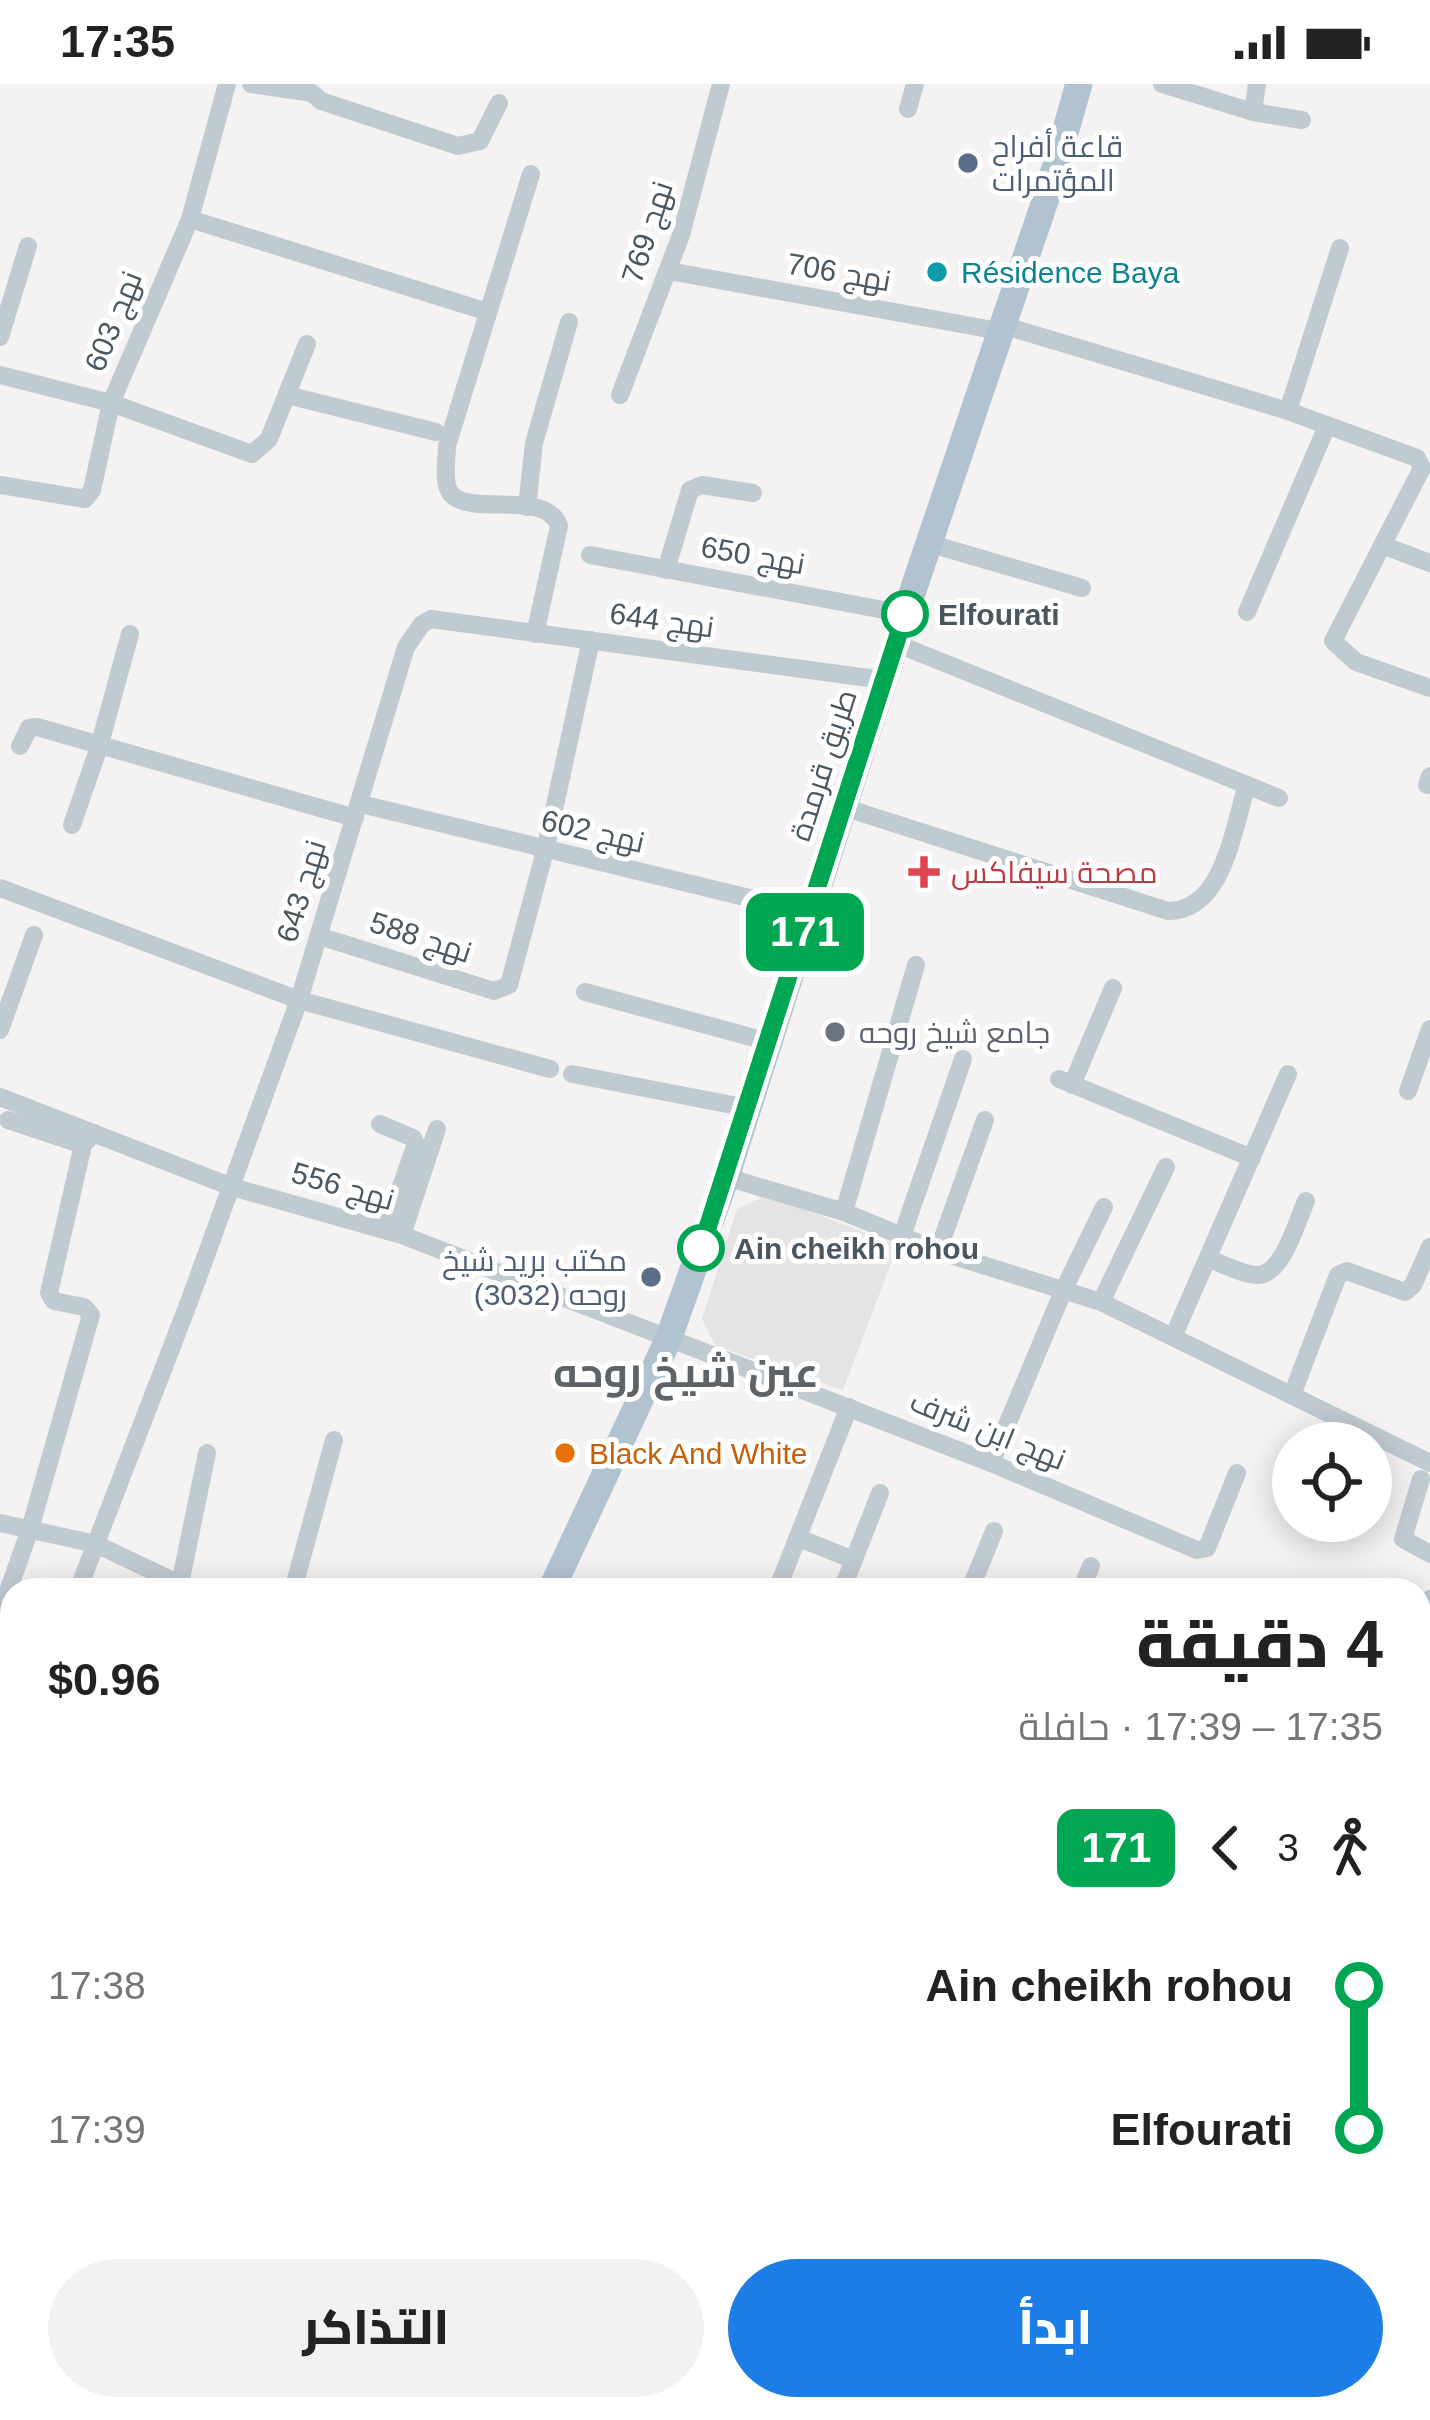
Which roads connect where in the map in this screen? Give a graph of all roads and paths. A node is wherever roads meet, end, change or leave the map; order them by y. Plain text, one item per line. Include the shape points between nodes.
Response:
1 (226, 84) edge
2 (251, 84) edge
3 (721, 84) edge
4 (915, 84) edge
5 (1079, 84) edge
6 (1162, 84) edge
7 (1258, 84) edge
8 (263, 85) edge
9 (499, 103) dead end
10 (908, 109) dead end
11 (1253, 112) junction
12 (1302, 120) dead end
13 (531, 174) dead end
14 (190, 219) junction
15 (28, 246) dead end
16 (1340, 248) dead end
17 (669, 271) junction
18 (488, 312) junction
19 (569, 322) dead end
20 (1000, 328) junction
21 (0, 337) edge
22 (308, 344) dead end
23 (0, 375) edge
24 (287, 395) junction
25 (620, 395) dead end
26 (111, 403) junction
27 (1288, 411) junction
28 (1327, 426) junction
29 (436, 432) dead end
30 (0, 484) edge
31 (753, 493) dead end
32 (527, 507) junction
33 (928, 543) junction
34 (1382, 545) junction
35 (590, 555) dead end
36 (1430, 563) edge
37 (666, 570) junction
38 (1082, 588) dead end
39 (1247, 612) dead end
40 (905, 614) junction
41 (431, 619) joint
42 (130, 634) dead end
43 (535, 634) junction
44 (591, 640) junction
45 (896, 644) junction
46 (884, 680) junction
47 (1430, 688) edge
48 (20, 746) dead end
49 (100, 747) junction
50 (1247, 785) junction
51 (1279, 798) dead end
52 (843, 807) junction
53 (358, 811) junction
54 (72, 825) dead end
55 (545, 851) junction
56 (0, 888) edge
57 (811, 913) junction
58 (34, 935) dead end
59 (319, 936) junction
60 (916, 965) dead end
61 (1113, 988) dead end
62 (585, 992) dead end
63 (299, 1000) junction
64 (1430, 1029) edge
65 (0, 1030) edge
66 (769, 1042) junction
67 (963, 1059) dead end
68 (550, 1069) dead end
69 (572, 1074) dead end
70 (1288, 1075) dead end
71 (1408, 1091) dead end
72 (0, 1096) edge
73 (748, 1108) junction
74 (8, 1120) dead end
75 (985, 1120) dead end
76 (380, 1124) dead end
77 (437, 1129) dead end
78 (89, 1139) junction
79 (1252, 1158) junction
80 (1166, 1167) dead end
81 (726, 1177) junction
82 (232, 1187) junction
83 (1306, 1201) dead end
84 (1104, 1207) dead end
85 (844, 1212) junction
86 (394, 1232) junction
87 (902, 1236) junction
88 (1430, 1247) edge
89 (938, 1251) junction
90 (1209, 1259) junction
91 (1064, 1289) junction
92 (1101, 1302) junction
93 (1174, 1335) junction
94 (668, 1340) junction
95 (1292, 1395) junction
96 (849, 1407) junction
97 (334, 1440) dead end
98 (207, 1453) dead end
99 (991, 1463) junction
100 (1426, 1471) edge
101 (1238, 1473) dead end
102 (880, 1492) dead end
103 (0, 1523) edge
104 (30, 1529) junction
105 (994, 1532) dead end
106 (799, 1538) junction
107 (95, 1544) junction
108 (1430, 1554) edge
109 (851, 1559) junction
110 (1091, 1566) dead end
111 (13, 1578) edge
112 (82, 1578) edge
113 (167, 1578) edge
114 (187, 1578) edge
115 (296, 1578) edge
116 (556, 1578) edge
117 (782, 1578) edge
118 (845, 1578) edge
119 (975, 1578) edge
120 (1086, 1578) edge

1 - 14 street, نهج 603
2 - 8 street
3 - 17 street, نهج 769
4 - 10 street
5 - 20 main road, طريق قرمدة
6 - 11 street
7 - 11 street
8 - 9 street via 312,93 469,147
11 - 12 street
13 - 18 street
14 - 18 street
14 - 26 street, نهج 603
15 - 21 street
16 - 27 street
17 - 20 street, نهج 706
17 - 25 street, نهج 769
18 - 32 street via 447,446 446,480 460,500
19 - 32 street via 534,443
20 - 27 street, نهج 706
20 - 33 main road, طريق قرمدة
22 - 24 street
23 - 26 street
24 - 26 street via 269,439 248,454
24 - 29 street
26 - 30 street, نهج 603 via 85,499
27 - 28 street, نهج 706
28 - 34 street, نهج 706 via 1421,462
28 - 39 street
31 - 37 street via 690,490
32 - 43 street via 553,513 559,526
33 - 38 street
33 - 40 main road, طريق قرمدة
34 - 36 street
34 - 47 street via 1333,641 1356,662
35 - 37 street, نهج 650
37 - 40 street, نهج 650
40 - 45 main road, طريق قرمدة
41 - 43 street, نهج 644
41 - 53 street, نهج 643 via 406,647
42 - 49 street
43 - 44 street, نهج 644
44 - 46 street, نهج 644
44 - 55 street
45 - 46 main road, طريق قرمدة
45 - 50 street
46 - 52 main road, طريق قرمدة
48 - 49 street, نهج 602 via 33,727
49 - 53 street, نهج 602
49 - 54 street
50 - 51 street
50 - 52 street via 1214,883 1184,911
52 - 57 main road, طريق قرمدة
53 - 55 street, نهج 602
53 - 59 street, نهج 643
55 - 57 street, نهج 602
55 - 59 street, نهج 588 via 515,971 502,990
56 - 63 street
57 - 66 main road, طريق قرمدة
58 - 65 street
59 - 63 street, نهج 643
60 - 85 street
61 - 79 street via 1066,1082
62 - 66 street
63 - 68 street
63 - 82 street, نهج 643
64 - 71 street
66 - 73 main road, طريق قرمدة
67 - 87 street
69 - 73 street
70 - 79 street
72 - 78 street, نهج 556
73 - 81 main road, طريق قرمدة
74 - 78 street
75 - 89 street
76 - 86 street via 416,1144
77 - 86 street
78 - 82 street, نهج 556
78 - 104 street via 49,1293 91,1315
79 - 90 street
80 - 92 street
81 - 85 street
81 - 94 main road, طريق قرمدة
82 - 86 street, نهج 556
82 - 107 street, نهج 643
83 - 90 street via 1267,1273
84 - 91 street
85 - 87 street
86 - 94 street, نهج 556
87 - 89 street
88 - 95 street via 1406,1292 1347,1271 1338,1275
89 - 91 street
90 - 93 street
91 - 92 street
91 - 99 street
92 - 93 street
93 - 95 street
94 - 96 street, نهج ابن شرف
94 - 116 main road, طريق قرمدة
95 - 100 street
96 - 99 street, نهج ابن شرف
96 - 106 street
97 - 115 street
98 - 114 street
99 - 101 street, نهج ابن شرف via 1196,1550 1207,1548
100 - 108 street via 1403,1539
102 - 109 street
103 - 104 street
104 - 107 street
104 - 111 street
105 - 119 street
106 - 109 street
106 - 117 street
107 - 112 street, نهج 643
107 - 113 street
109 - 118 street
110 - 120 street

